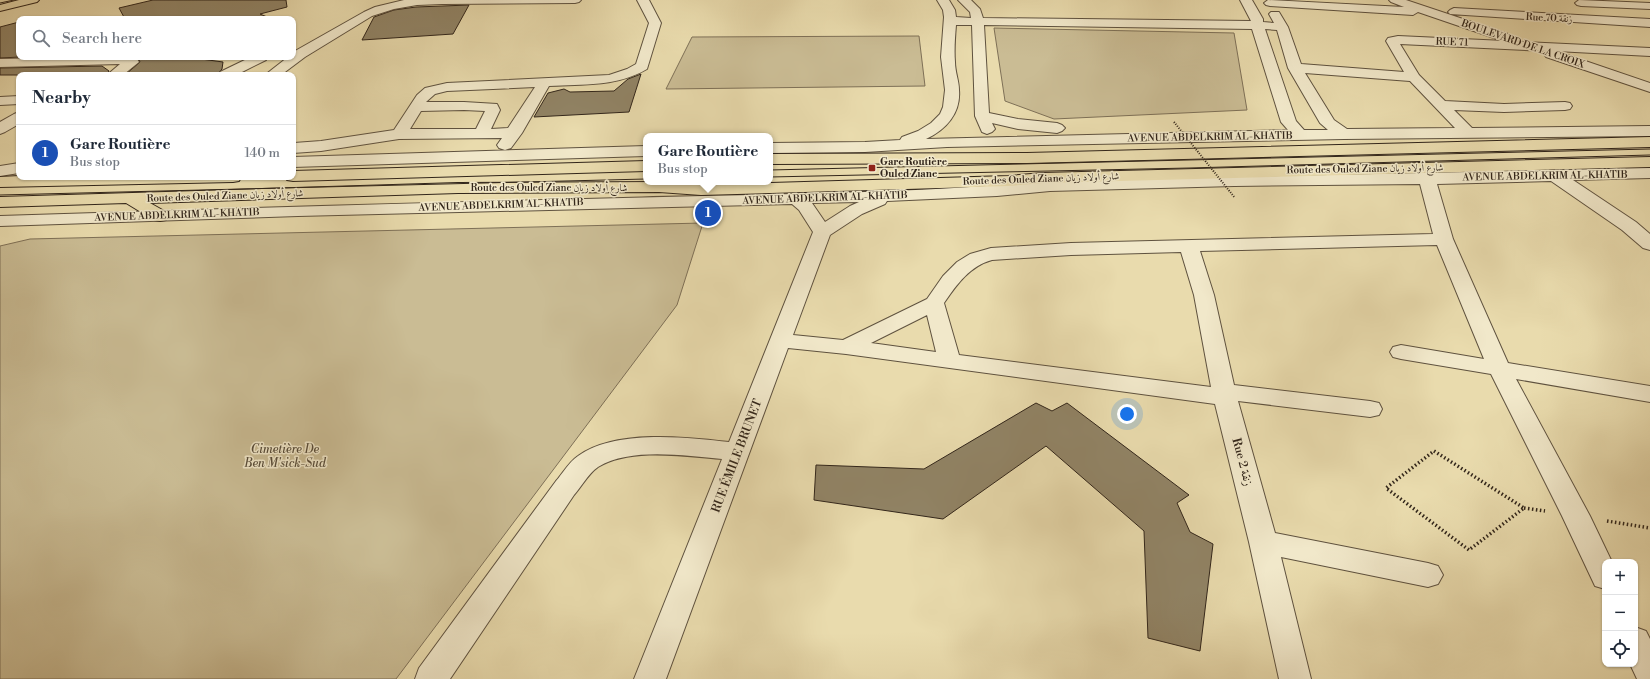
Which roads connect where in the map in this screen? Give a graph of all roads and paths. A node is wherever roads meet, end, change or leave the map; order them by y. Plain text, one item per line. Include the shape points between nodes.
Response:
1 (33, 0) edge
2 (375, 0) edge
3 (475, 0) edge
4 (575, 0) edge
5 (643, 0) edge
6 (964, 0) edge
7 (1246, 0) edge
8 (1395, 0) edge
9 (1412, 0) edge
10 (1269, 2) edge
11 (1578, 2) edge
12 (1650, 6) edge
13 (0, 8) edge
14 (947, 11) edge
15 (1429, 12) junction
16 (1447, 12) junction
17 (977, 16) junction
18 (334, 20) dead end
19 (1606, 21) junction
20 (1257, 22) junction
21 (1280, 23) junction
22 (1650, 23) edge
23 (1528, 45) junction
24 (1547, 46) junction
25 (1650, 52) edge
26 (296, 57) edge
27 (124, 60) edge
28 (124, 60) edge
29 (255, 60) edge
30 (292, 60) edge
31 (0, 63) edge
32 (1295, 68) junction
33 (119, 72) edge
34 (231, 72) edge
35 (276, 72) edge
36 (1414, 77) junction
37 (1650, 81) edge
38 (545, 82) junction
39 (1650, 88) edge
40 (16, 100) edge
41 (0, 101) edge
42 (1440, 105) junction
43 (464, 106) junction
44 (1565, 106) dead end
45 (416, 107) junction
46 (982, 116) junction
47 (16, 119) edge
48 (1174, 122) dead end
49 (1290, 122) junction
50 (1328, 123) junction
51 (0, 129) edge
52 (1650, 131) edge
53 (450, 133) junction
54 (481, 133) junction
55 (514, 133) junction
56 (1468, 133) junction
57 (399, 134) junction
58 (1344, 134) junction
59 (1300, 135) junction
60 (992, 142) junction
61 (1650, 142) edge
62 (865, 147) junction
63 (296, 148) edge
64 (773, 148) edge
65 (643, 151) edge
66 (526, 155) junction
67 (501, 156) junction
68 (1001, 157) junction
69 (773, 159) edge
70 (296, 162) edge
71 (1650, 162) edge
72 (643, 166) edge
73 (16, 168) edge
74 (0, 171) edge
75 (462, 171) junction
76 (1650, 173) edge
77 (1554, 175) junction
78 (296, 176) edge
79 (1427, 178) junction
80 (16, 180) edge
81 (93, 180) edge
82 (0, 182) edge
83 (1002, 186) junction
84 (397, 190) junction
85 (895, 196) junction
86 (796, 198) junction
87 (1235, 198) dead end
88 (131, 199) junction
89 (0, 202) edge
90 (607, 202) junction
91 (160, 216) junction
92 (25, 220) junction
93 (0, 221) edge
94 (0, 227) edge
95 (822, 232) junction
96 (1444, 239) junction
97 (1650, 244) edge
98 (1188, 246) junction
99 (934, 303) junction
100 (781, 341) junction
101 (846, 347) junction
102 (1401, 352) dead end
103 (949, 360) junction
104 (1500, 370) junction
105 (1650, 394) edge
106 (1225, 395) junction
107 (1370, 409) dead end
108 (738, 452) junction
109 (1524, 508) joint
110 (1262, 542) junction
111 (1602, 571) edge
112 (1428, 575) dead end
113 (1638, 647) edge
114 (1650, 672) edge
115 (431, 679) edge
116 (650, 679) edge
117 (1295, 679) edge

1 - 13 main road
2 - 18 street
3 - 4 street
3 - 26 street via 414,2 378,8
5 - 38 street via 648,6 649,16 655,23 642,66 610,79
6 - 17 street
7 - 20 street
8 - 15 street, BOULEVARD DE LA CROIX
9 - 16 street, BOULEVARD DE LA CROIX
10 - 15 street via 1347,9
10 - 21 street
11 - 12 street
11 - 19 street
14 - 17 street
14 - 62 street via 948,61 953,99 949,113 938,126 921,136
15 - 23 street, BOULEVARD DE LA CROIX
16 - 19 street, Rue 70 زنقة
16 - 24 street, BOULEVARD DE LA CROIX
17 - 20 street
17 - 46 street
19 - 22 street, Rue 70 زنقة
20 - 21 street
20 - 49 street
21 - 32 street
23 - 24 street, RUE 71
23 - 36 street, RUE 71 via 1393,40
23 - 39 street, BOULEVARD DE LA CROIX
24 - 25 street, RUE 71
24 - 37 street, BOULEVARD DE LA CROIX
27 - 31 street
28 - 33 street via 132,62
29 - 34 street
30 - 35 street
32 - 36 street
32 - 50 street
36 - 42 street, RUE 71
38 - 45 street via 447,87 430,91
38 - 55 street
40 - 41 street
42 - 44 street via 1504,108
42 - 56 street, RUE 71
43 - 45 street
43 - 53 street
43 - 54 street via 492,107 493,110
45 - 57 street
46 - 49 street via 1041,128
46 - 60 street
47 - 51 street
48 - 87 path, bridge
49 - 50 street
49 - 59 street
50 - 58 street
52 - 56 street, AVENUE ABDELKRIM AL-KHATIB
53 - 54 street
53 - 57 street
54 - 55 street
55 - 67 street
56 - 58 street, AVENUE ABDELKRIM AL-KHATIB
57 - 63 street
58 - 59 street, AVENUE ABDELKRIM AL-KHATIB
59 - 60 street, AVENUE ABDELKRIM AL-KHATIB
60 - 62 street, AVENUE ABDELKRIM AL-KHATIB
60 - 68 street
61 - 68 main road, Route des Ouled Ziane شارع أولاد زيان
62 - 64 street, AVENUE ABDELKRIM AL-KHATIB
65 - 66 street
66 - 67 street
66 - 75 main road
67 - 70 street
68 - 69 main road, Route des Ouled Ziane شارع أولاد زيان
71 - 83 main road, Route des Ouled Ziane شارع أولاد زيان via 1043,178
72 - 75 main road, Route des Ouled Ziane شارع أولاد زيان
73 - 74 street
75 - 78 main road, Route des Ouled Ziane شارع أولاد زيان
76 - 77 street, AVENUE ABDELKRIM AL-KHATIB
77 - 79 street, AVENUE ABDELKRIM AL-KHATIB
77 - 97 street via 1629,226
79 - 83 street, AVENUE ABDELKRIM AL-KHATIB
79 - 96 street
80 - 82 street
81 - 82 main road, Route des Ouled Ziane شارع أولاد زيان
83 - 84 main road, Route des Ouled Ziane شارع أولاد زيان via 701,190 659,187
83 - 85 street, AVENUE ABDELKRIM AL-KHATIB
84 - 88 main road, Route des Ouled Ziane شارع أولاد زيان
84 - 90 main road via 478,199 541,198
85 - 86 street, AVENUE ABDELKRIM AL-KHATIB
85 - 95 street via 870,203
86 - 90 street, AVENUE ABDELKRIM AL-KHATIB
86 - 95 street via 806,207
88 - 89 main road, Route des Ouled Ziane شارع أولاد زيان
88 - 91 main road
90 - 91 street, AVENUE ABDELKRIM AL-KHATIB
91 - 92 street, AVENUE ABDELKRIM AL-KHATIB
92 - 93 street, AVENUE ABDELKRIM AL-KHATIB
92 - 94 street
95 - 100 street, RUE ÉMILE BRUNET
96 - 98 street
96 - 104 street
98 - 99 street via 991,254 977,258 964,266 950,280
98 - 106 street, Rue 2 زنقة via 1204,295
99 - 101 street
99 - 103 street
100 - 101 street
100 - 108 street, RUE ÉMILE BRUNET
101 - 103 street
102 - 104 street
103 - 106 street
104 - 105 street
104 - 111 street
106 - 107 street
106 - 110 street, Rue 2 زنقة
108 - 115 street via 692,447 645,447 601,454 588,461 560,495
108 - 116 street, RUE ÉMILE BRUNET
109 - 109 path via 1469,550 1386,488 1434,451
110 - 112 street
110 - 117 street, Rue 2 زنقة
113 - 114 street

